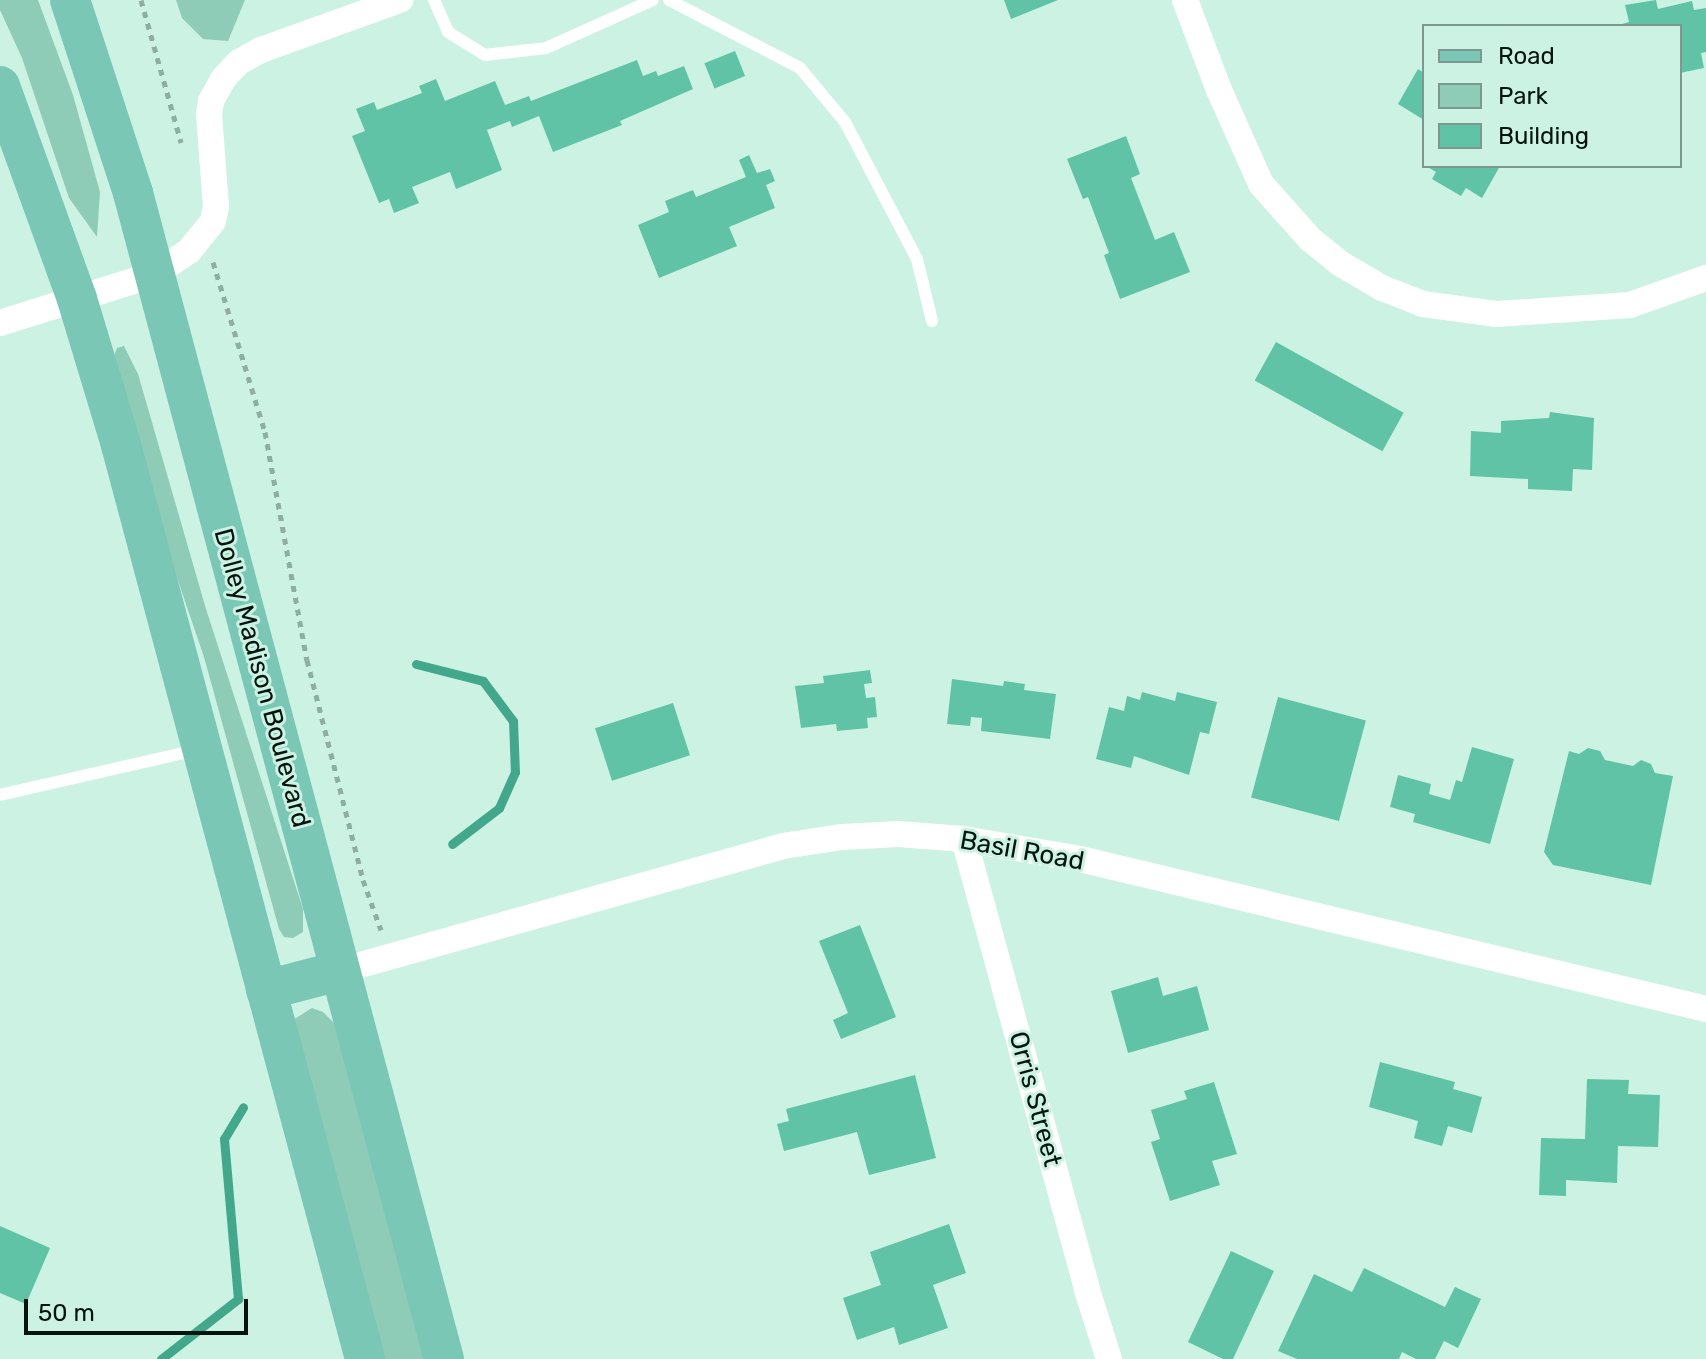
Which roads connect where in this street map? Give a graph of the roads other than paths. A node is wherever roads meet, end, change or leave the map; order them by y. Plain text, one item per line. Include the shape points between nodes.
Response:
1 (70, 0) edge
2 (400, 0) edge
3 (434, 0) edge
4 (653, 0) edge
5 (669, 0) edge
6 (1185, 0) edge
7 (0, 86) edge
8 (155, 274) junction
9 (1706, 278) edge
10 (77, 299) junction
11 (932, 321) dead end
12 (0, 323) edge
13 (203, 749) junction
14 (0, 795) edge
15 (964, 839) junction
16 (339, 971) junction
17 (266, 990) junction
18 (1706, 1009) edge
19 (365, 1359) edge
20 (444, 1359) edge
21 (1109, 1359) edge

1 - 8 main road, Dolley Madison Boulevard via 119,143
2 - 8 street via 261,50 223,79 209,114 217,198 213,221 204,235
3 - 4 lane via 448,32 485,55 546,48
5 - 11 lane via 800,68 845,122 917,259
6 - 9 street via 1261,184 1310,239 1382,288 1447,309 1510,314 1630,305
7 - 10 main road
8 - 10 street
8 - 16 main road, Dolley Madison Boulevard
10 - 12 street
10 - 13 main road
13 - 14 lane
13 - 17 main road
15 - 16 street, Basil Road via 898,834 783,846
15 - 18 street, Basil Road via 1080,859
15 - 21 street, Orris Street
16 - 17 main road
16 - 20 main road, Dolley Madison Boulevard
17 - 19 main road

